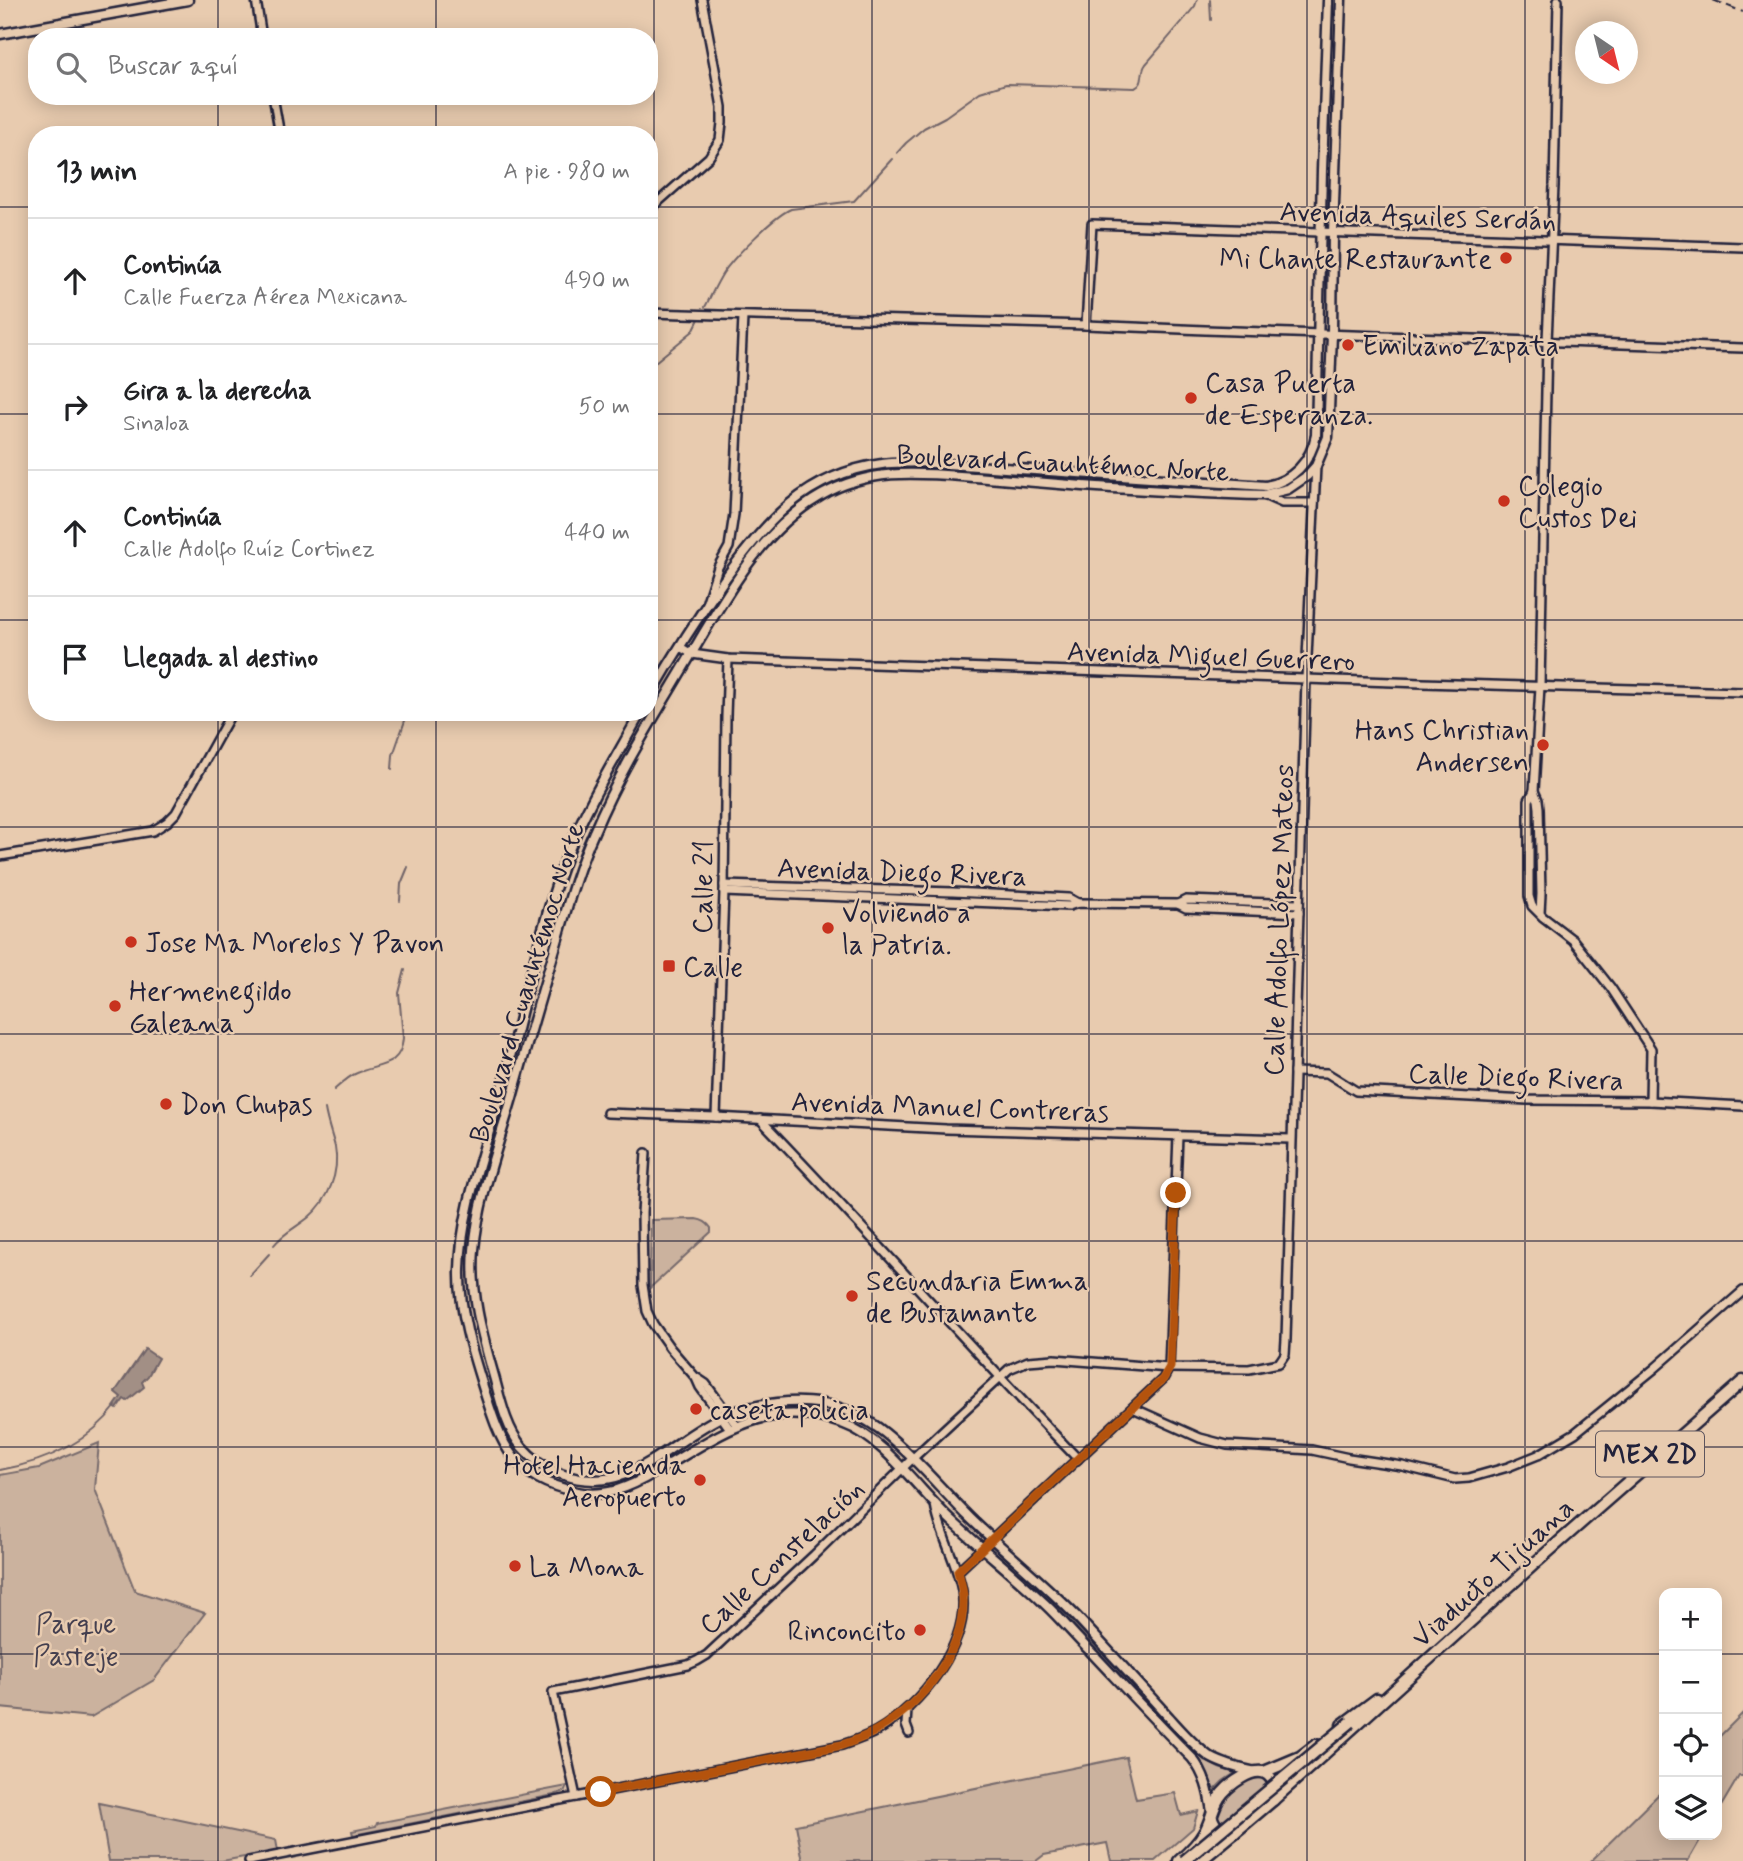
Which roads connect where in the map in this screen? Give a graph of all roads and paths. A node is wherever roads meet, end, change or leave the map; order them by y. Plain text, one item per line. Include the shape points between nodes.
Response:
1 (188, 0) edge
2 (256, 0) edge
3 (702, 0) edge
4 (1328, 0) edge
5 (1341, 0) edge
6 (1558, 0) edge
7 (33, 28) edge
8 (261, 28) edge
9 (28, 29) edge
10 (0, 34) edge
11 (275, 105) edge
12 (278, 126) edge
13 (658, 202) edge
14 (1321, 233) junction
15 (1332, 233) junction
16 (1552, 240) junction
17 (1743, 247) edge
18 (658, 313) edge
19 (743, 317) junction
20 (1086, 325) junction
21 (1320, 334) junction
22 (1332, 334) junction
23 (1547, 341) junction
24 (1743, 348) edge
25 (1316, 466) junction
26 (1264, 495) junction
27 (1314, 503) junction
28 (705, 607) junction
29 (680, 647) junction
30 (692, 654) junction
31 (728, 659) junction
32 (1306, 679) junction
33 (658, 683) edge
34 (1539, 686) junction
35 (1743, 692) edge
36 (658, 713) edge
37 (227, 721) edge
38 (636, 721) edge
39 (653, 721) edge
40 (1534, 800) junction
41 (0, 856) edge
42 (724, 888) junction
43 (1178, 904) junction
44 (1299, 904) junction
45 (1540, 913) junction
46 (1299, 914) junction
47 (1294, 1072) junction
48 (1650, 1101) junction
49 (1743, 1106) edge
50 (607, 1113) dead end
51 (716, 1116) junction
52 (760, 1119) junction
53 (1178, 1136) junction
54 (1291, 1139) junction
55 (646, 1153) dead end
56 (1743, 1292) edge
57 (1286, 1339) joint
58 (1170, 1367) junction
59 (1743, 1373) edge
60 (998, 1377) junction
61 (696, 1378) junction
62 (1743, 1381) edge
63 (1133, 1408) junction
64 (725, 1415) junction
65 (733, 1427) junction
66 (912, 1459) junction
67 (1079, 1459) junction
68 (902, 1470) junction
69 (935, 1504) junction
70 (1559, 1538) junction
71 (992, 1539) junction
72 (982, 1548) junction
73 (958, 1571) junction
74 (1377, 1699) junction
75 (907, 1708) junction
76 (909, 1733) dead end
77 (1260, 1772) junction
78 (576, 1797) junction
79 (1273, 1800) junction
80 (1212, 1815) junction
81 (1234, 1833) junction
82 (248, 1861) edge
83 (1179, 1861) edge
84 (1184, 1861) edge
85 (1200, 1861) edge

1 - 7 main road
2 - 8 street
3 - 13 street via 722,107 722,131 709,157
4 - 14 main road, Boulevard Cuauhtémoc Norte
5 - 15 main road, Boulevard Cuauhtémoc Norte
6 - 16 street
9 - 10 main road
11 - 12 street
14 - 15 street, Avenida Aquiles Serdán
14 - 20 street, Avenida Aquiles Serdán via 1092,224
14 - 21 main road, Boulevard Cuauhtémoc Norte
15 - 16 street, Avenida Aquiles Serdán
15 - 22 main road, Boulevard Cuauhtémoc Norte
16 - 17 street, Avenida Aquiles Serdán
16 - 23 street
18 - 19 street
19 - 20 street
19 - 28 street via 734,514 729,547
20 - 21 street
21 - 22 street
21 - 28 main road, Boulevard Cuauhtémoc Norte via 1315,445 1301,467 1286,479 1266,486 919,462 865,467 825,481 785,507 751,542
22 - 23 street
22 - 25 main road, Boulevard Cuauhtémoc Norte via 1329,431
23 - 24 street
23 - 34 street
25 - 26 main road, Boulevard Cuauhtémoc Norte via 1288,489
25 - 27 street, Calle Adolfo López Mateos
26 - 27 street via 1282,503
26 - 30 main road, Boulevard Cuauhtémoc Norte via 918,472 859,480 820,496 777,529 752,558
27 - 32 street, Calle Adolfo López Mateos
28 - 29 main road, Boulevard Cuauhtémoc Norte
29 - 30 street, Avenida Miguel Guerrero
29 - 33 main road, Boulevard Cuauhtémoc Norte
30 - 31 street, Avenida Miguel Guerrero
30 - 36 main road, Boulevard Cuauhtémoc Norte
31 - 32 street, Avenida Miguel Guerrero
31 - 42 street, Calle 21
32 - 34 street, Avenida Miguel Guerrero
32 - 44 street, Calle Adolfo López Mateos
34 - 35 street, Avenida Miguel Guerrero
34 - 40 street
37 - 41 street via 176,813 153,831
38 - 65 main road, Boulevard Cuauhtémoc Norte via 587,808 547,918 468,1210 460,1266 463,1311 504,1446 530,1474 552,1486 583,1493 617,1491
39 - 64 main road, Boulevard Cuauhtémoc Norte via 593,832 575,881 479,1216 475,1298 509,1423 523,1448 547,1468 583,1480 614,1478 632,1472
40 - 45 street
40 - 45 street via 1529,896
42 - 43 street, Avenida Diego Rivera via 1056,906
42 - 51 street, Calle 21
43 - 44 street, Avenida Diego Rivera via 1186,900
43 - 46 street, Avenida Diego Rivera
44 - 46 street, Calle Adolfo López Mateos
45 - 48 street via 1573,940 1651,1049
46 - 47 street, Calle Adolfo López Mateos
47 - 48 street, Calle Diego Rivera via 1327,1073 1356,1091
47 - 54 street, Calle Adolfo López Mateos
48 - 49 street, Calle Diego Rivera
50 - 51 street, Avenida Manuel Contreras
51 - 52 street, Avenida Manuel Contreras
52 - 53 street, Avenida Manuel Contreras
52 - 60 street
53 - 54 street, Avenida Manuel Contreras
53 - 58 street
54 - 57 street, Calle Adolfo López Mateos
55 - 61 street via 642,1213 647,1311
56 - 63 street via 1575,1433 1538,1455 1469,1478 1312,1450 1227,1445
57 - 58 street, Calle Constelación via 1285,1354 1273,1365 1249,1369
58 - 60 street, Calle Constelación via 1054,1359 1017,1364
58 - 63 street
59 - 70 highway, Viaducto Tijuana / MEX 2D
60 - 66 street, Calle Constelación
60 - 67 street
61 - 64 street
61 - 64 street via 706,1384
62 - 70 highway, Viaducto Tijuana / MEX 2D
63 - 67 street
64 - 65 street
64 - 66 main road, Boulevard Cuauhtémoc Norte via 768,1404 818,1402 873,1425
65 - 68 main road, Boulevard Cuauhtémoc Norte via 785,1415 842,1423 865,1435
66 - 68 street, Calle Constelación
66 - 71 main road, Boulevard Cuauhtémoc Norte
67 - 71 street
68 - 69 main road, Boulevard Cuauhtémoc Norte
68 - 78 street, Calle Constelación via 707,1655 688,1665 553,1692
69 - 72 main road, Boulevard Cuauhtémoc Norte
69 - 73 street
70 - 74 highway, Viaducto Tijuana / MEX 2D
70 - 79 highway, Viaducto Tijuana / MEX 2D
71 - 72 street
71 - 77 main road, Boulevard Cuauhtémoc Norte via 1075,1615 1206,1754
72 - 73 street
72 - 80 main road, Boulevard Cuauhtémoc Norte via 1045,1603 1192,1758 1205,1781
73 - 75 street via 963,1602 955,1641 933,1679
74 - 77 highway via 1300,1757
74 - 84 highway, bridge
75 - 76 street
75 - 78 street via 879,1730 842,1745
77 - 79 highway via 1274,1780
77 - 80 highway via 1223,1792
78 - 82 street
79 - 81 highway, MEX 2D
80 - 81 highway via 1218,1829
80 - 83 highway via 1198,1842
81 - 85 highway, MEX 2D

